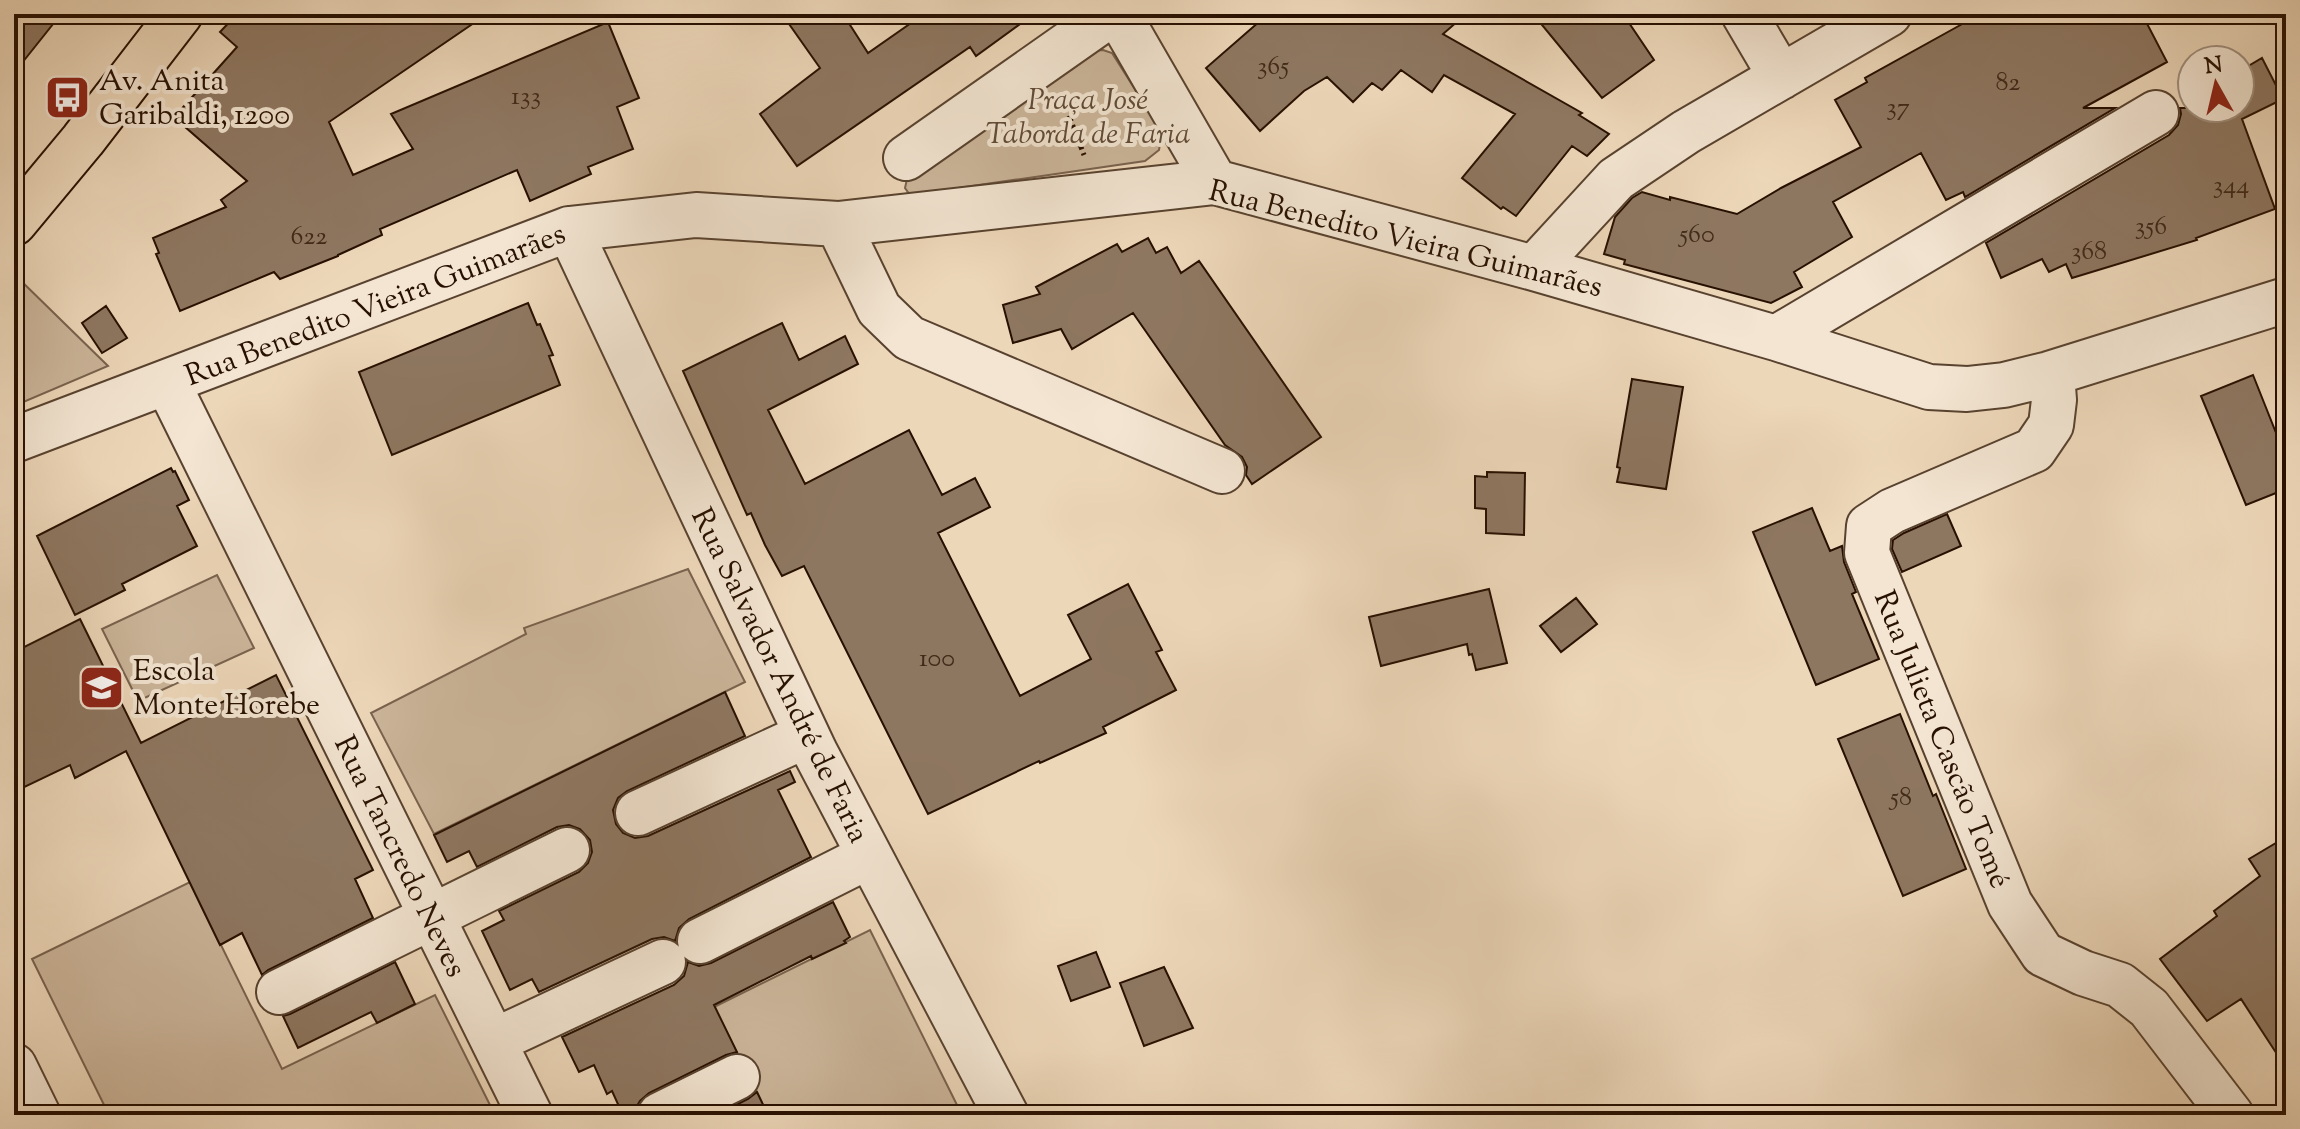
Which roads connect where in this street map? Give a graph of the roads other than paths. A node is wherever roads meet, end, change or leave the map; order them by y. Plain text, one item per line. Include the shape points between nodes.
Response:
1 (180, 14) edge
2 (1111, 14) edge
3 (1118, 14) edge
4 (1744, 14) edge
5 (1889, 14) edge
6 (1781, 77) junction
7 (2156, 113) dead end
8 (906, 158) dead end
9 (1215, 182) junction
10 (14, 223) edge
11 (838, 224) junction
12 (569, 229) junction
13 (1534, 268) junction
14 (2286, 300) edge
15 (1776, 338) junction
16 (2049, 374) junction
17 (167, 382) junction
18 (14, 440) edge
19 (1222, 471) dead end
20 (807, 735) junction
21 (638, 813) dead end
22 (567, 850) dead end
23 (869, 856) junction
24 (430, 917) junction
25 (279, 992) dead end
26 (494, 1041) junction
27 (14, 1066) edge
28 (737, 1077) dead end
29 (38, 1115) edge
30 (530, 1115) edge
31 (660, 1115) edge
32 (1006, 1115) edge
33 (2231, 1115) edge

1 - 10 main road
2 - 8 street
3 - 9 street
4 - 6 street
5 - 6 street
6 - 13 street via 1616,179
7 - 15 street
9 - 11 street, Rua Benedito Vieira Guimarães
9 - 13 street, Rua Benedito Vieira Guimarães
11 - 12 street, Rua Benedito Vieira Guimarães via 696,215
11 - 19 street via 879,309 909,338
12 - 17 street, Rua Benedito Vieira Guimarães
12 - 20 street, Rua Salvador André de Faria
13 - 15 street, Rua Benedito Vieira Guimarães
14 - 16 street, Rua Benedito Vieira Guimarães
15 - 16 street, Rua Benedito Vieira Guimarães via 1929,387 2004,385
16 - 33 street, Rua Julieta Cascão Tomé via 2051,425 2034,450 1892,511 1869,526 1867,553 2010,904 2043,954 2120,985 2149,1008
17 - 18 street, Rua Benedito Vieira Guimarães
17 - 24 street, Rua Tancredo Neves
20 - 21 street
20 - 23 street, Rua Salvador André de Faria
22 - 24 street
23 - 26 street
23 - 32 street, Rua Salvador André de Faria
24 - 25 street
24 - 26 street, Rua Tancredo Neves
26 - 30 street, Rua Tancredo Neves
27 - 29 street
28 - 31 street

